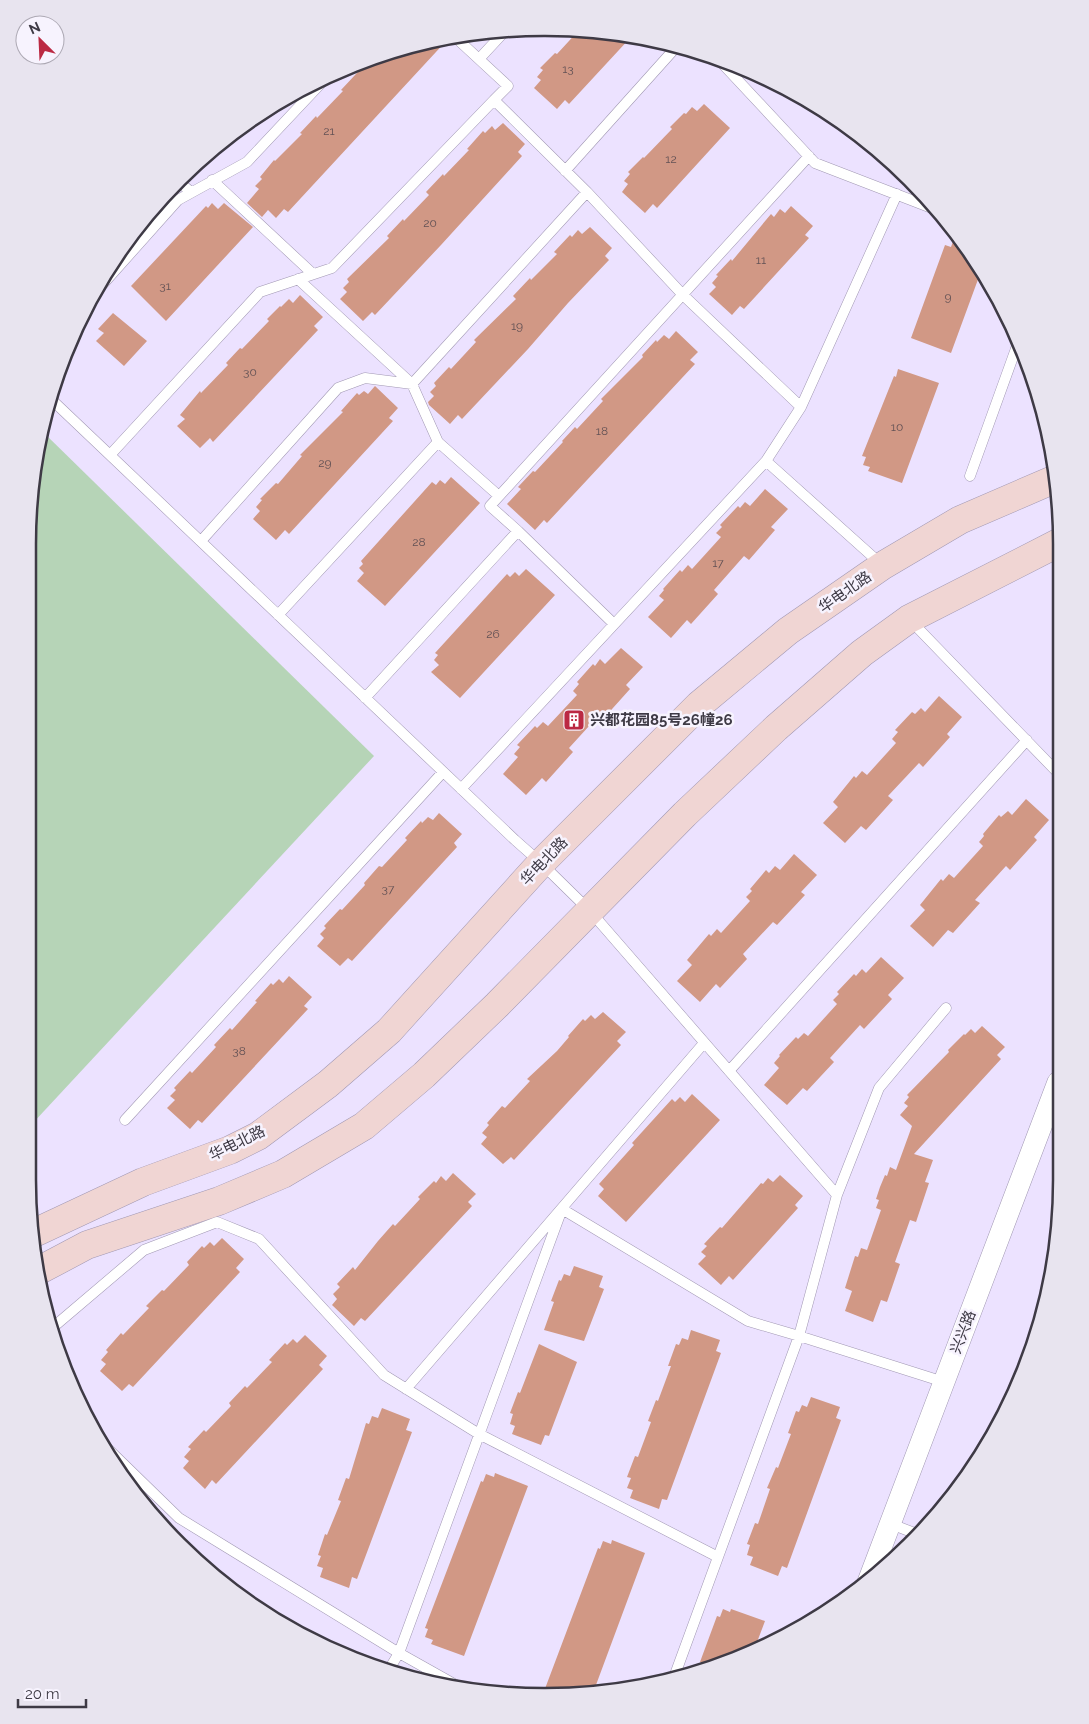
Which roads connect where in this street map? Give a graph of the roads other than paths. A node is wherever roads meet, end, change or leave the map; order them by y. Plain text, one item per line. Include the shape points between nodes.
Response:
1 (498, 39) edge
2 (463, 43) edge
3 (671, 53) edge
4 (479, 59) junction
5 (730, 71) edge
6 (312, 93) edge
7 (494, 100) junction
8 (809, 156) junction
9 (565, 171) junction
10 (212, 180) junction
11 (184, 186) edge
12 (191, 192) junction
13 (587, 192) junction
14 (897, 194) junction
15 (922, 204) edge
16 (120, 265) edge
17 (313, 274) junction
18 (298, 279) junction
19 (683, 296) junction
20 (1015, 352) edge
21 (412, 384) junction
22 (56, 404) edge
23 (801, 407) junction
24 (438, 442) junction
25 (110, 455) junction
26 (766, 461) junction
27 (970, 476) dead end
28 (1048, 482) edge
29 (499, 496) junction
30 (518, 531) junction
31 (200, 541) junction
32 (1053, 546) edge
33 (882, 566) junction
34 (278, 615) junction
35 (910, 619) junction
36 (614, 624) junction
37 (365, 698) junction
38 (1027, 740) junction
39 (1053, 768) edge
40 (443, 772) junction
41 (461, 789) junction
42 (541, 863) junction
43 (590, 911) junction
44 (946, 1008) dead end
45 (704, 1043) junction
46 (729, 1071) junction
47 (1053, 1095) edge
48 (125, 1120) dead end
49 (837, 1195) junction
50 (562, 1209) junction
51 (39, 1231) edge
52 (44, 1268) edge
53 (58, 1323) edge
54 (799, 1336) junction
55 (944, 1382) junction
56 (406, 1389) junction
57 (479, 1434) junction
58 (123, 1464) edge
59 (891, 1524) junction
60 (911, 1532) edge
61 (887, 1555) edge
62 (718, 1557) junction
63 (399, 1653) junction
64 (392, 1664) edge
65 (677, 1670) edge
66 (445, 1678) edge

1 - 4 lane
2 - 4 lane
3 - 9 lane
4 - 7 lane via 508,86
5 - 8 lane
6 - 10 lane via 247,162
7 - 9 lane
7 - 17 lane via 332,268
8 - 14 lane via 815,164
8 - 19 lane
9 - 13 lane
10 - 12 lane
10 - 17 lane
11 - 12 lane
12 - 16 lane via 178,200
13 - 19 lane
13 - 21 lane
14 - 15 lane
14 - 23 lane
17 - 18 lane
18 - 21 lane
18 - 25 lane via 260,292
19 - 23 lane
19 - 29 lane
20 - 27 lane
21 - 24 lane
21 - 31 lane via 366,378 338,388
22 - 25 lane
23 - 26 lane
24 - 29 lane
24 - 34 lane
25 - 31 lane
26 - 33 lane
26 - 36 lane
28 - 33 main road, 华电北路 via 960,520
29 - 30 lane via 490,506
30 - 36 lane
30 - 37 lane
31 - 34 lane
32 - 35 main road
33 - 42 main road, 华电北路 via 788,631 699,705
34 - 37 lane
35 - 38 lane
35 - 43 main road via 862,653 776,728 685,814
36 - 41 lane
37 - 40 lane
38 - 39 lane
38 - 46 lane
40 - 41 lane
40 - 48 lane
41 - 42 lane
42 - 43 lane
42 - 51 main road, 华电北路 via 389,1031 328,1084 258,1136 230,1150 143,1182
43 - 45 lane
43 - 52 main road via 430,1069 364,1126 282,1174 219,1201 88,1245
44 - 49 lane via 879,1088
45 - 46 lane
45 - 50 lane
46 - 49 lane
47 - 55 street, 兴兴路
49 - 54 lane
50 - 54 lane via 748,1321
50 - 56 lane
50 - 57 lane
53 - 56 lane via 144,1250 217,1222 259,1239 384,1375
54 - 55 lane
54 - 62 lane
55 - 59 street, 兴兴路
56 - 57 lane
57 - 62 lane
57 - 63 lane
58 - 63 lane via 179,1518
59 - 60 lane
59 - 61 street, 兴兴路
62 - 65 lane
63 - 64 lane
63 - 66 lane

